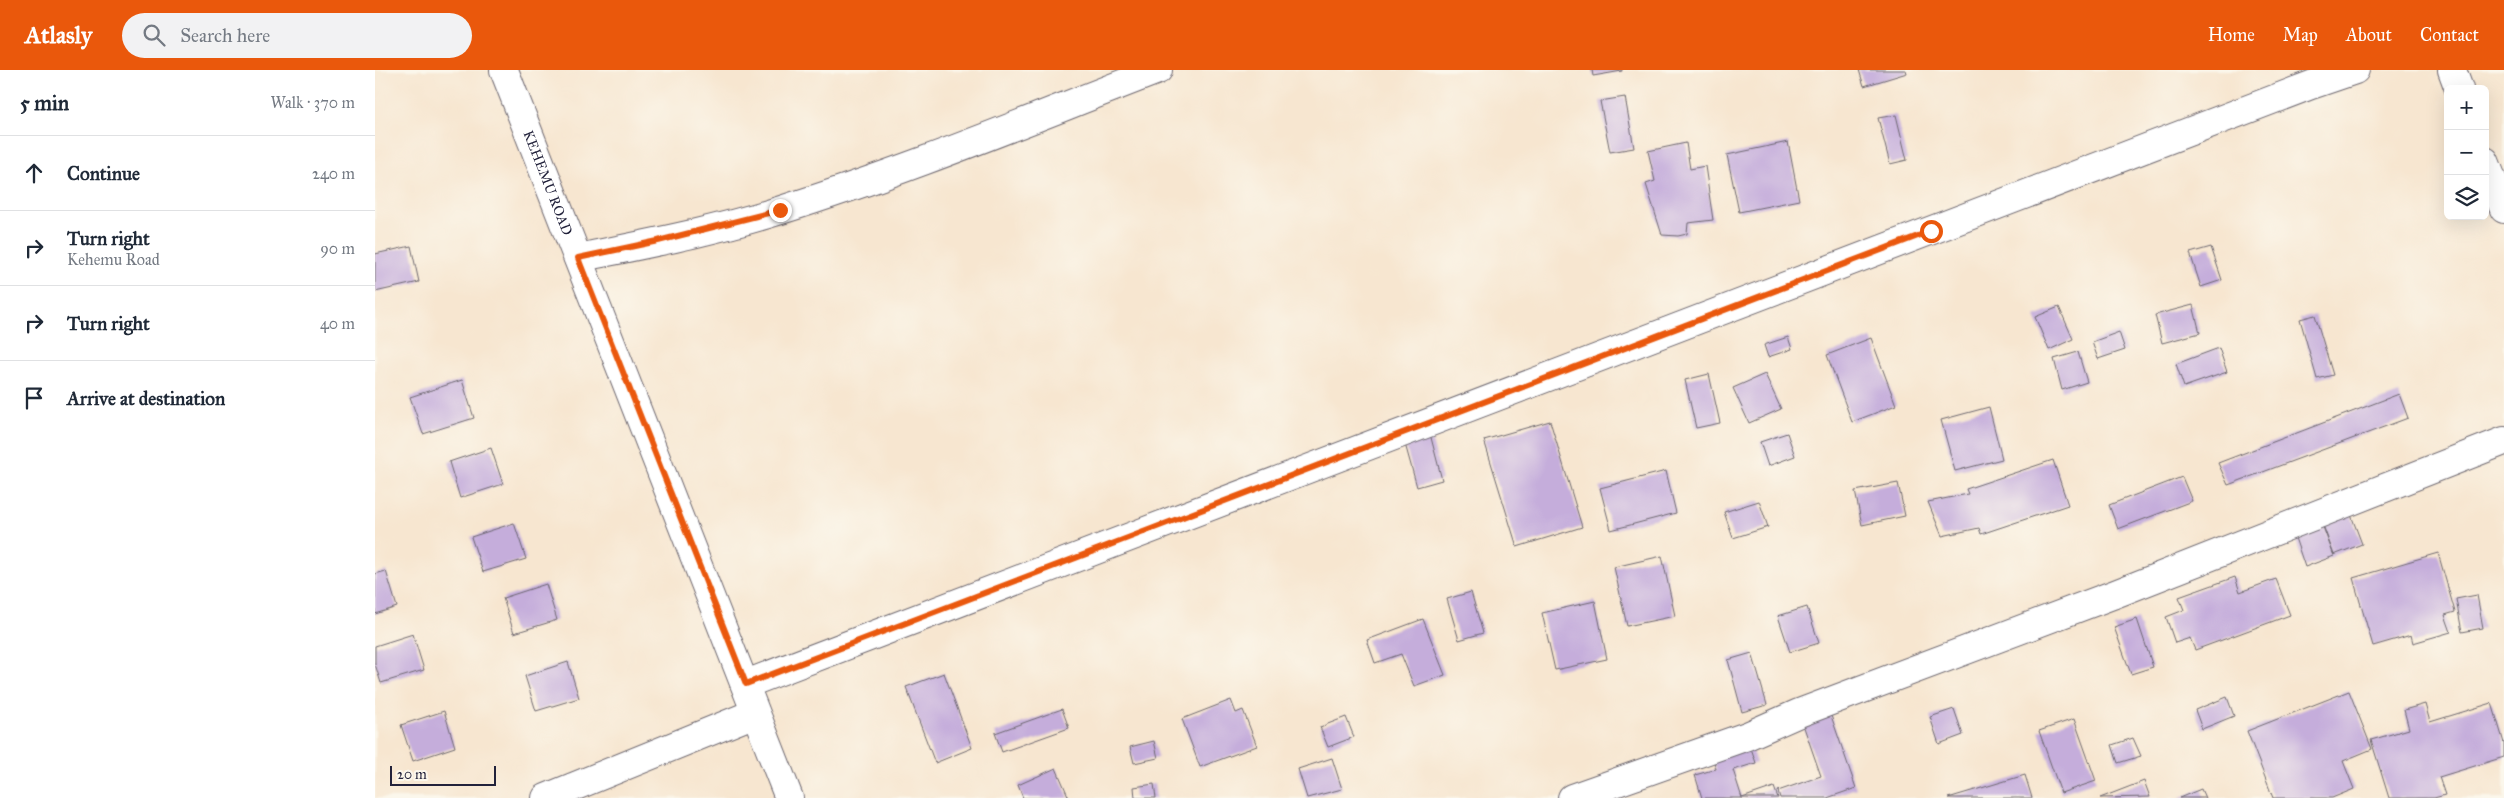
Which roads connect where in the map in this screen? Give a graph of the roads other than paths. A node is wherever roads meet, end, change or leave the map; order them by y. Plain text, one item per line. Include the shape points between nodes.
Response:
1 (504, 70) edge
2 (1158, 70) edge
3 (2355, 70) edge
4 (2452, 70) edge
5 (2458, 85) edge
6 (2489, 170) edge
7 (2501, 197) edge
8 (578, 258) junction
9 (2504, 442) edge
10 (746, 684) junction
11 (755, 714) junction
12 (546, 798) edge
13 (789, 798) edge
14 (1572, 798) edge

1 - 8 street, KEHEMU ROAD
2 - 8 street via 922,161 780,210
3 - 10 street
4 - 5 street
6 - 7 street
8 - 10 street, KEHEMU ROAD
9 - 14 street via 1799,713 1747,736
10 - 11 street, KEHEMU ROAD
11 - 12 street
11 - 13 street, KEHEMU ROAD

